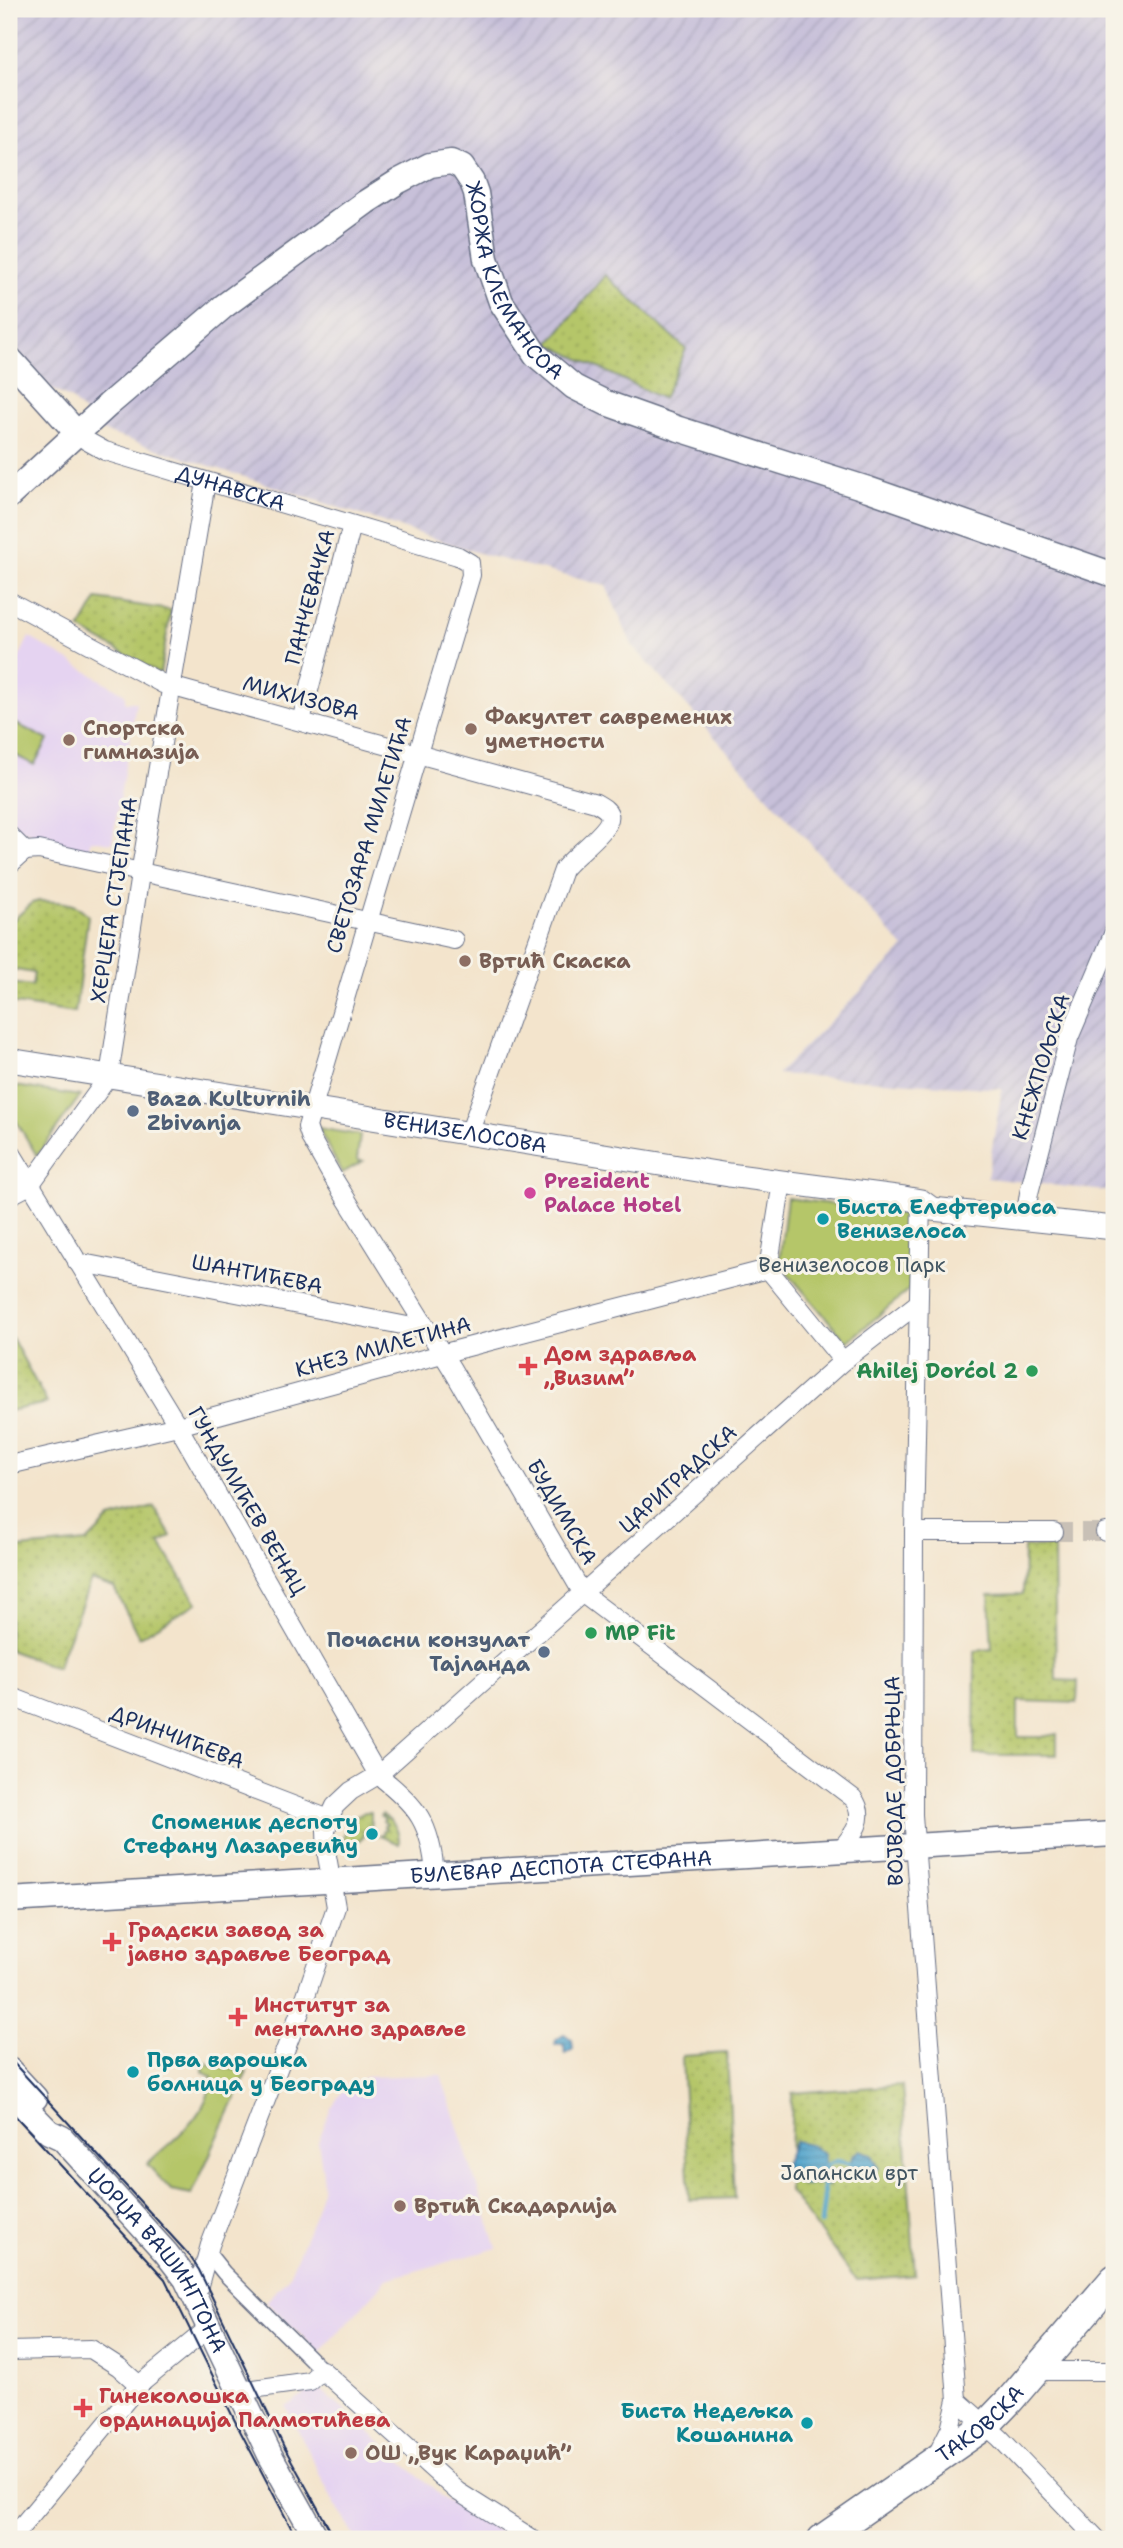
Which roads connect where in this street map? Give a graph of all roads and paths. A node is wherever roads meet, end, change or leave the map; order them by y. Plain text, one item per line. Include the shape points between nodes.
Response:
1 (9, 358) edge
2 (78, 433) junction
3 (206, 482) junction
4 (9, 496) edge
5 (352, 526) junction
6 (471, 575) joint
7 (1114, 575) edge
8 (9, 601) edge
9 (173, 687) junction
10 (301, 721) junction
11 (417, 752) junction
12 (9, 835) edge
13 (25, 851) junction
14 (9, 865) edge
15 (140, 874) junction
16 (367, 920) junction
17 (1114, 932) edge
18 (454, 940) dead end
19 (9, 1060) edge
20 (109, 1076) junction
21 (311, 1109) junction
22 (469, 1134) junction
23 (9, 1149) edge
24 (782, 1182) junction
25 (30, 1185) junction
26 (9, 1196) edge
27 (921, 1201) junction
28 (1026, 1212) junction
29 (1114, 1212) edge
30 (1114, 1228) edge
31 (77, 1262) junction
32 (768, 1269) junction
33 (917, 1304) junction
34 (428, 1330) junction
35 (442, 1354) junction
36 (843, 1361) junction
37 (178, 1426) junction
38 (9, 1465) edge
39 (914, 1532) junction
40 (1054, 1532) tunnel mouth
41 (583, 1594) junction
42 (9, 1696) edge
43 (378, 1775) junction
44 (329, 1819) junction
45 (1114, 1834) edge
46 (916, 1846) junction
47 (840, 1850) junction
48 (435, 1874) junction
49 (332, 1881) junction
50 (9, 1900) edge
51 (9, 2070) edge
52 (9, 2091) edge
53 (62, 2138) junction
54 (208, 2253) junction
55 (1114, 2280) edge
56 (195, 2296) junction
57 (210, 2327) junction
58 (9, 2351) edge
59 (321, 2370) junction
60 (1035, 2371) junction
61 (1114, 2371) edge
62 (139, 2385) junction
63 (239, 2391) junction
64 (957, 2400) junction
65 (985, 2425) junction
66 (931, 2463) junction
67 (11, 2539) edge
68 (317, 2539) edge
69 (533, 2539) edge
70 (822, 2539) edge
71 (1097, 2539) edge

1 - 2 main road, ДУНАВСКА
2 - 3 street, ДУНАВСКА via 105,451
2 - 4 main road, ЖОРЖА КЛЕМАНСОА
2 - 7 main road, ЖОРЖА КЛЕМАНСОА via 257,282 399,181 430,165 451,162 465,170 474,186 486,259 501,302 536,355 574,387 679,429
3 - 5 street, ДУНАВСКА
3 - 9 street, ХЕРЦЕГА СТЈЕПАНА
5 - 6 street, ДУНАВСКА via 458,556 470,563
5 - 10 street, ПАНЧЕВАЧКА
6 - 11 street, СВЕТОЗАРА МИЛЕТИЋА
8 - 9 street, МИХИЗОВА
9 - 10 street, МИХИЗОВА
9 - 15 street, ХЕРЦЕГА СТЈЕПАНА
10 - 11 street, МИХИЗОВА
11 - 16 street, СВЕТОЗАРА МИЛЕТИЋА
11 - 22 street, МИХИЗОВА via 596,803 610,821 564,870
12 - 13 street
13 - 14 street
13 - 15 street via 39,850
15 - 16 street
15 - 20 street, ХЕРЦЕГА СТЈЕПАНА
16 - 18 street
16 - 21 street, СВЕТОЗАРА МИЛЕТИЋА
17 - 28 street, КНЕЖПОЉСКА via 1069,1038
19 - 20 street, ВЕНИЗЕЛОСОВА
20 - 21 street, ВЕНИЗЕЛОСОВА
20 - 25 street
21 - 22 street, ВЕНИЗЕЛОСОВА
21 - 34 street, БУДИМСКА via 307,1127 311,1139
22 - 24 street, ВЕНИЗЕЛОСОВА
23 - 25 street, ГУНДУЛИЋЕВ ВЕНАЦ
24 - 27 street, ВЕНИЗЕЛОСОВА
24 - 32 street
25 - 26 street
25 - 31 street, ГУНДУЛИЋЕВ ВЕНАЦ
27 - 28 street, ВЕНИЗЕЛОСОВА via 934,1196
27 - 33 street, ВОЈВОДЕ ДОБРЊЦА
28 - 29 street, ВЕНИЗЕЛОСОВА
28 - 30 street, ВЕНИЗЕЛОСОВА
31 - 34 street, ШАНТИЋЕВА
31 - 37 street, ГУНДУЛИЋЕВ ВЕНАЦ
32 - 35 street, КНЕЗ МИЛЕТИНА
32 - 36 street
33 - 36 street, ЦАРИГРАДСКА
33 - 39 street, ВОЈВОДЕ ДОБРЊЦА
34 - 35 street, БУДИМСКА
35 - 37 street, КНЕЗ МИЛЕТИНА
35 - 41 street, БУДИМСКА
36 - 41 street, ЦАРИГРАДСКА
37 - 38 street, КНЕЗ МИЛЕТИНА
37 - 43 street, ГУНДУЛИЋЕВ ВЕНАЦ
39 - 40 street
39 - 46 street, ВОЈВОДЕ ДОБРЊЦА
41 - 43 street, ЦАРИГРАДСКА
41 - 47 street, БУДИМСКА via 853,1798 860,1818
42 - 44 street, ДРИНЧИЋЕВА
43 - 44 street, ЦАРИГРАДСКА via 351,1791
43 - 48 street, ГУНДУЛИЋЕВ ВЕНАЦ via 405,1798 425,1824
44 - 49 street via 326,1831
45 - 46 main road, БУЛЕВАР ДЕСПОТА СТЕФАНА
46 - 47 main road, БУЛЕВАР ДЕСПОТА СТЕФАНА
46 - 64 street, ВОЈВОДЕ ДОБРЊЦА
47 - 48 main road, БУЛЕВАР ДЕСПОТА СТЕФАНА
48 - 49 main road, БУЛЕВАР ДЕСПОТА СТЕФАНА
49 - 50 main road, БУЛЕВАР ДЕСПОТА СТЕФАНА
49 - 54 street via 336,1907
51 - 53 main road, ЏОРЏА ВАШИНГТОНА via 59,2124
52 - 53 main road, ЏОРЏА ВАШИНГТОНА via 49,2132
53 - 56 main road, ЏОРЏА ВАШИНГТОНА via 171,2258
54 - 56 street
54 - 59 street
55 - 60 main road, ТАКОВСКА
56 - 57 main road, ЏОРЏА ВАШИНГТОНА
57 - 62 street
57 - 63 main road, ЏОРЏА ВАШИНГТОНА
58 - 62 street via 91,2349
59 - 63 street via 310,2381
59 - 69 street via 457,2491
60 - 61 street
60 - 65 main road, ТАКОВСКА
62 - 67 street
63 - 68 main road, ЏОРЏА ВАШИНГТОНА
64 - 65 street
64 - 66 street, ВОЈВОДЕ ДОБРЊЦА via 947,2438
65 - 66 main road, ТАКОВСКА
65 - 71 street
66 - 70 main road, ТАКОВСКА

